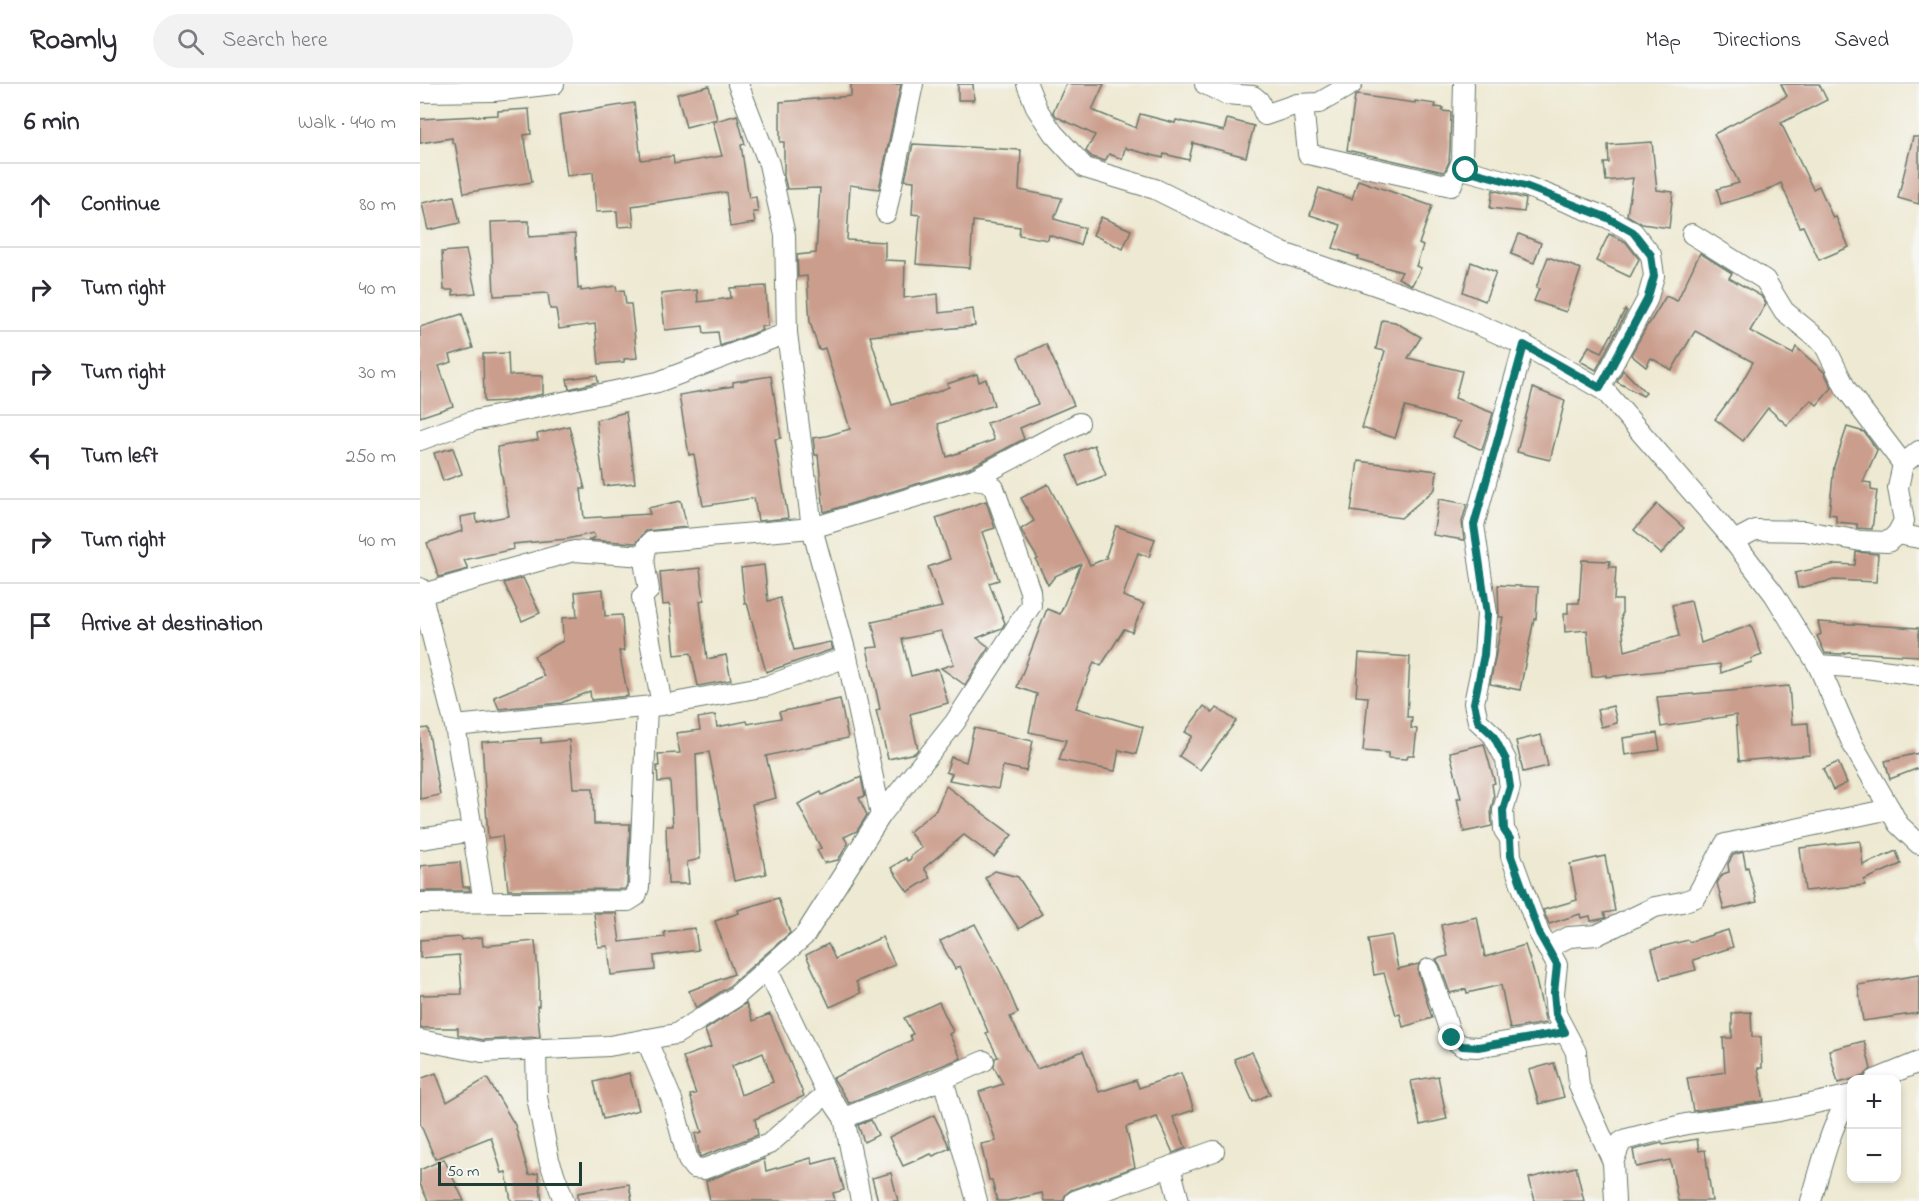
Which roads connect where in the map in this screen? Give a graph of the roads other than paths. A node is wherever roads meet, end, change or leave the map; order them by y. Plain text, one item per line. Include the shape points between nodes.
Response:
1 (554, 84) edge
2 (738, 84) edge
3 (913, 84) edge
4 (1027, 84) edge
5 (1205, 84) edge
6 (1352, 84) edge
7 (1464, 84) edge
8 (420, 92) edge
9 (1300, 104) junction
10 (1462, 161) junction
11 (886, 213) dead end
12 (1692, 234) dead end
13 (786, 333) junction
14 (1524, 345) junction
15 (1600, 388) junction
16 (1079, 423) dead end
17 (420, 440) edge
18 (1919, 451) edge
19 (1903, 464) junction
20 (974, 479) junction
21 (812, 528) junction
22 (1897, 534) junction
23 (1919, 538) edge
24 (1734, 541) junction
25 (644, 556) junction
26 (421, 591) edge
27 (847, 657) junction
28 (1818, 664) junction
29 (1919, 675) edge
30 (654, 706) junction
31 (455, 726) junction
32 (1890, 809) junction
33 (881, 815) junction
34 (473, 831) junction
35 (420, 838) edge
36 (1919, 844) edge
37 (484, 902) junction
38 (420, 903) edge
39 (1547, 948) junction
40 (767, 969) junction
41 (1429, 969) dead end
42 (1565, 1032) junction
43 (646, 1039) junction
44 (420, 1040) edge
45 (536, 1049) junction
46 (984, 1061) dead end
47 (1919, 1062) edge
48 (1887, 1075) edge
49 (943, 1079) junction
50 (827, 1093) junction
51 (1847, 1097) edge
52 (1847, 1101) edge
53 (844, 1118) junction
54 (1214, 1151) dead end
55 (1613, 1161) junction
56 (1170, 1167) junction
57 (1080, 1200) edge
58 (564, 1201) edge
59 (861, 1201) edge
60 (977, 1201) edge
61 (1179, 1201) edge
62 (1615, 1201) edge
63 (1811, 1201) edge

1 - 8 street via 494,91
2 - 13 street via 769,164 785,235
3 - 11 street
4 - 14 street via 1053,133 1084,168 1155,189 1283,253 1439,307
5 - 9 street via 1225,94 1253,96 1268,115
6 - 9 street via 1319,103
7 - 10 street
9 - 10 street via 1308,154 1451,186
10 - 15 street via 1466,170 1525,186 1608,218 1633,232 1651,255 1654,276 1647,300
12 - 19 street via 1765,280 1784,311 1824,344 1846,389
13 - 17 street via 658,382 473,421
13 - 21 street
14 - 15 street
14 - 39 street via 1474,525 1487,614 1474,703 1478,721 1493,735 1506,760 1510,787 1503,810 1504,830
15 - 24 street
16 - 20 street
18 - 19 street
19 - 22 street via 1898,488 1904,521
20 - 21 street
20 - 33 street via 987,481 994,488 1030,591 1031,605 955,722
21 - 25 street via 651,542
21 - 27 street
22 - 23 street
22 - 24 street via 1888,542 1805,531 1755,530
24 - 28 street via 1774,594
25 - 26 street via 574,551
25 - 30 street via 649,590 642,597
26 - 31 street
27 - 30 street via 767,686
27 - 33 street
28 - 29 street
28 - 32 street via 1853,745
30 - 31 street
30 - 37 street via 636,896 628,901
31 - 34 street
32 - 36 street via 1898,824
32 - 39 street via 1725,844 1696,897 1655,907 1597,935 1569,937
33 - 40 street via 804,935
34 - 35 street
34 - 37 street
37 - 38 street
39 - 42 street via 1557,965 1556,1014
40 - 43 street via 734,998 676,1034
40 - 50 street
41 - 42 street via 1452,1038 1462,1046 1478,1047
42 - 55 street via 1576,1052 1579,1086
43 - 45 street via 609,1046
43 - 50 street via 672,1100 688,1160 694,1168 704,1169 769,1144
44 - 45 street via 482,1052
45 - 58 street via 537,1097 549,1160
46 - 49 street
47 - 48 street
49 - 53 street
49 - 60 street
50 - 53 street
51 - 55 street via 1686,1124 1627,1139 1620,1142
52 - 63 street via 1832,1133
53 - 59 street
54 - 56 street
55 - 62 street
56 - 57 street
56 - 61 street

